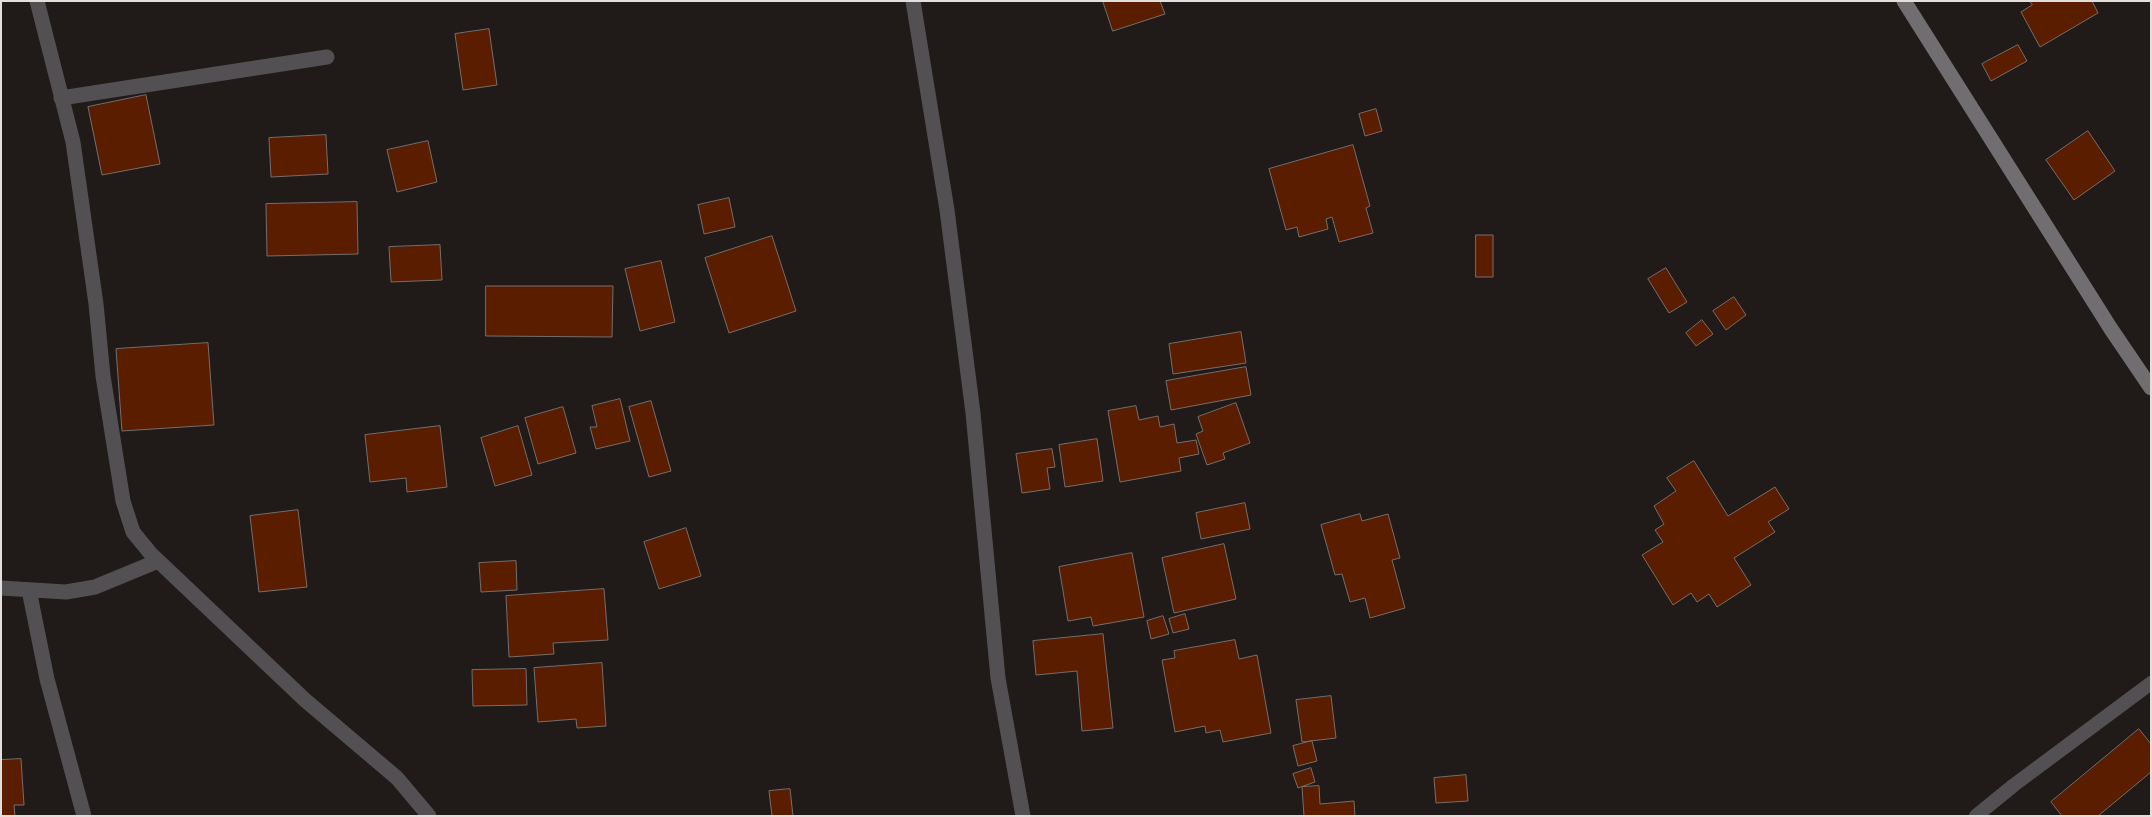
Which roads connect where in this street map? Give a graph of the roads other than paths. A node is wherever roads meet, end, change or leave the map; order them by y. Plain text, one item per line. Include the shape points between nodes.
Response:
1 (36, 1) edge
2 (913, 1) edge
3 (1904, 1) edge
4 (327, 57) dead end
5 (61, 98) junction
6 (2151, 388) edge
7 (158, 561) junction
8 (1, 588) edge
9 (29, 590) junction
10 (2151, 683) edge
11 (84, 816) edge
12 (429, 816) edge
13 (1024, 816) edge
14 (1976, 816) edge

1 - 5 street
2 - 13 street via 947,210 970,394 998,678
3 - 6 street
4 - 5 street
5 - 7 street via 73,142 103,376 123,501 133,532
7 - 9 street via 95,587 66,592
7 - 12 street via 305,700 397,778
8 - 9 street
9 - 11 street via 47,679
10 - 14 lane

